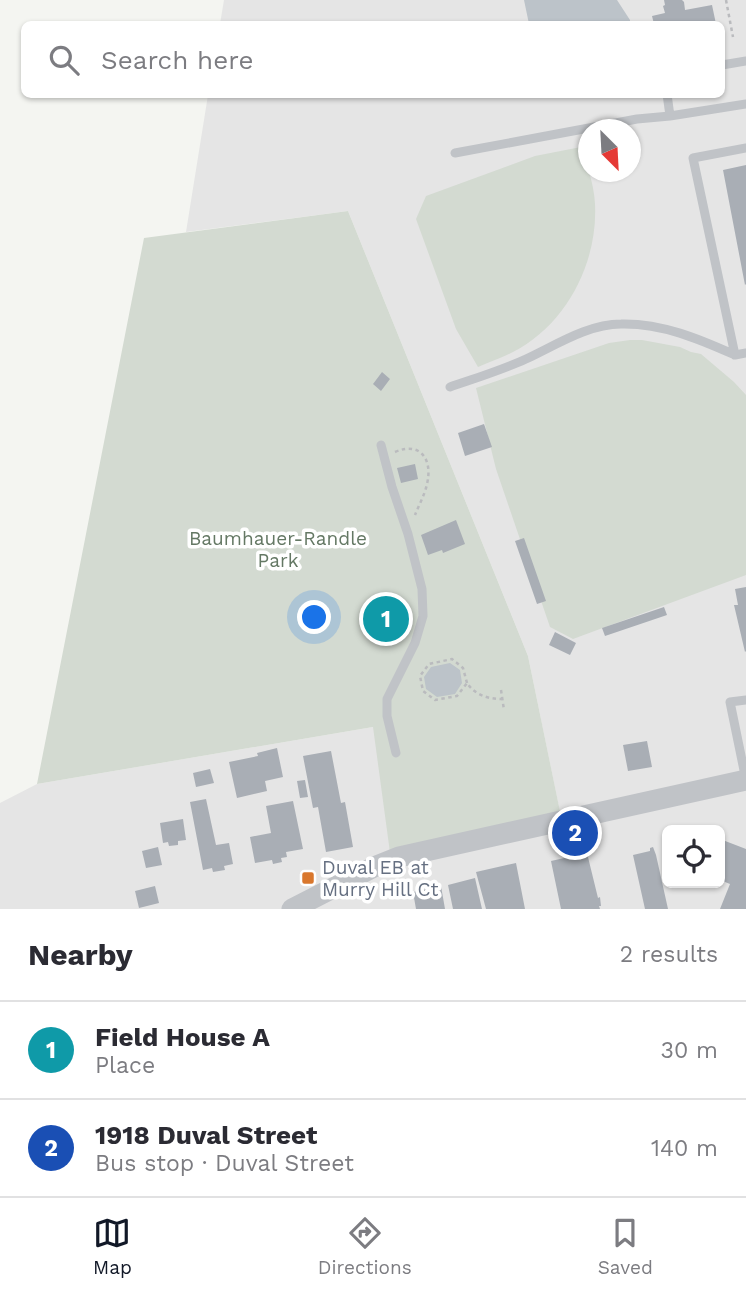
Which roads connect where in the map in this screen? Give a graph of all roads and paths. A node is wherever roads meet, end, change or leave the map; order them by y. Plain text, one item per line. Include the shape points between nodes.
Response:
1 (726, 0) edge
2 (733, 37) dead end
3 (746, 61) edge
4 (725, 64) edge
5 (668, 98) edge
6 (746, 104) edge
7 (670, 116) junction
8 (746, 148) edge
9 (455, 153) dead end
10 (746, 353) edge
11 (735, 355) junction
12 (450, 387) dead end
13 (381, 445) dead end
14 (385, 461) junction
15 (408, 534) junction
16 (467, 683) junction
17 (501, 690) dead end
18 (502, 699) junction
19 (746, 700) edge
20 (504, 710) dead end
21 (396, 753) dead end
22 (746, 780) edge
23 (292, 909) edge

1 - 2 path
3 - 4 lane
5 - 7 lane
6 - 7 lane
7 - 9 lane
8 - 11 lane via 693,158
10 - 11 lane
11 - 12 lane via 685,334 622,323 601,326
13 - 14 lane
14 - 15 lane
14 - 15 path via 392,453 411,447 426,461 427,485
15 - 21 lane via 422,589 423,615 415,643 387,699
16 - 16 path via 457,696 435,699 424,691 420,676 429,664 452,659 463,668
16 - 18 path via 477,694
17 - 18 path
18 - 20 path
19 - 22 lane via 730,702
22 - 23 street via 400,857

